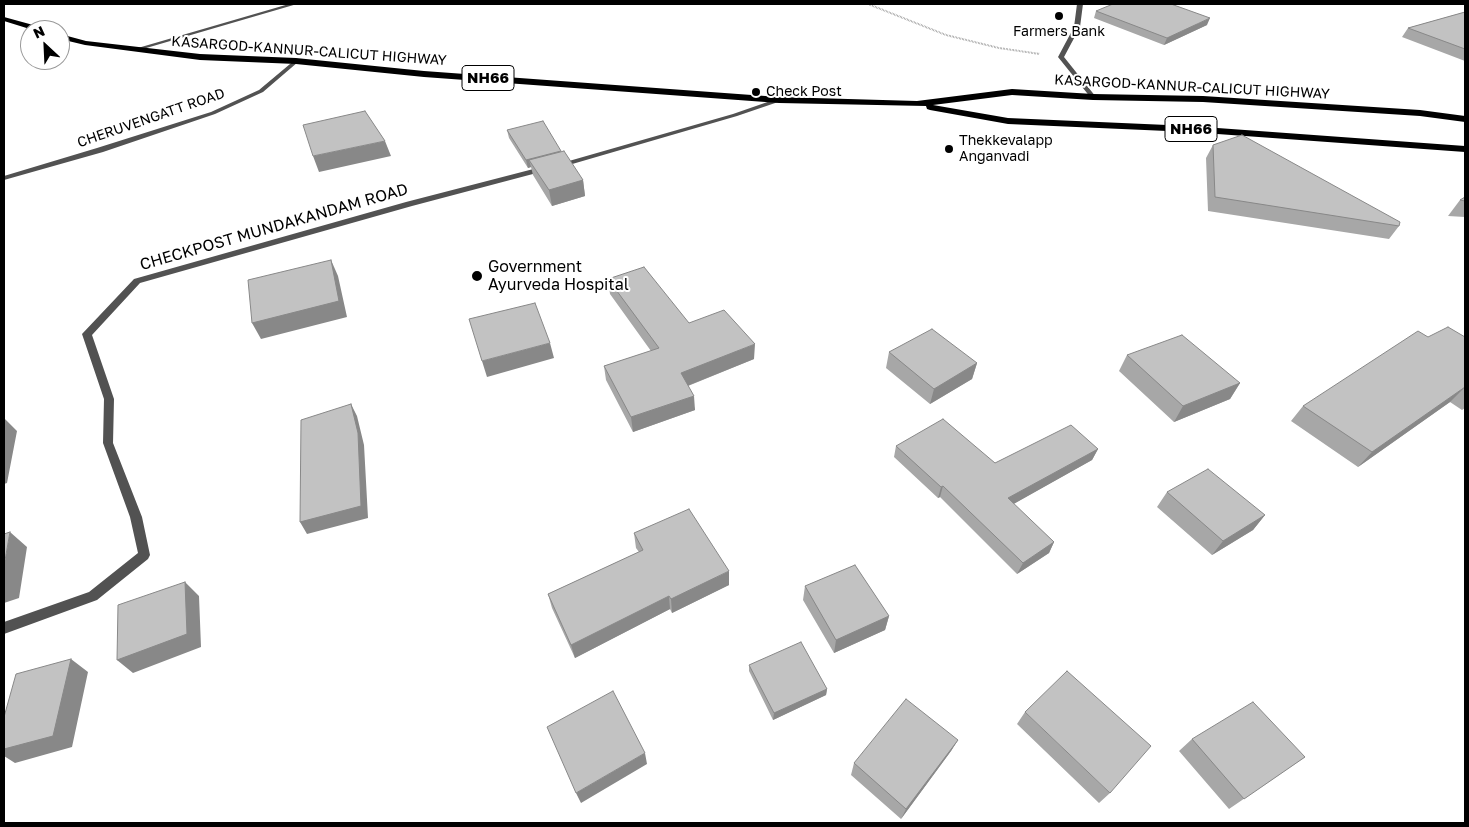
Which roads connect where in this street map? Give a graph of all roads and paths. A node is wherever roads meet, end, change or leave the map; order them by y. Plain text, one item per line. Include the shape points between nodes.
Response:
1 (294, 4) edge
2 (868, 4) edge
3 (1080, 4) edge
4 (4, 19) edge
5 (20, 24) edge
6 (70, 39) edge
7 (134, 50) junction
8 (1060, 57) junction
9 (296, 62) junction
10 (1092, 97) junction
11 (778, 100) junction
12 (917, 104) junction
13 (1465, 119) edge
14 (1465, 149) edge
15 (4, 178) edge
16 (4, 628) edge

1 - 7 street
2 - 8 path via 946,34 999,48
3 - 8 street via 1077,26
4 - 5 highway
6 - 7 highway, KASARGOD-KANNUR-CALICUT HIGHWAY / NH66
7 - 9 highway, KASARGOD-KANNUR-CALICUT HIGHWAY / NH66
8 - 10 street
9 - 11 highway, KASARGOD-KANNUR-CALICUT HIGHWAY / NH66
9 - 15 street, CHERUVENGATT ROAD via 261,91 213,113
10 - 12 highway, KASARGOD-KANNUR-CALICUT HIGHWAY / NH66 via 1012,92
10 - 13 highway, KASARGOD-KANNUR-CALICUT HIGHWAY / NH66 via 1203,99 1420,113
11 - 12 highway, KASARGOD-KANNUR-CALICUT HIGHWAY / NH66
11 - 16 street, CHECKPOST MUNDAKANDAM ROAD via 656,138 137,281 86,334 109,399 108,443 136,517 144,555 93,596
12 - 14 highway, KASARGOD-KANNUR-CALICUT HIGHWAY / NH66 via 1008,121 1190,129

